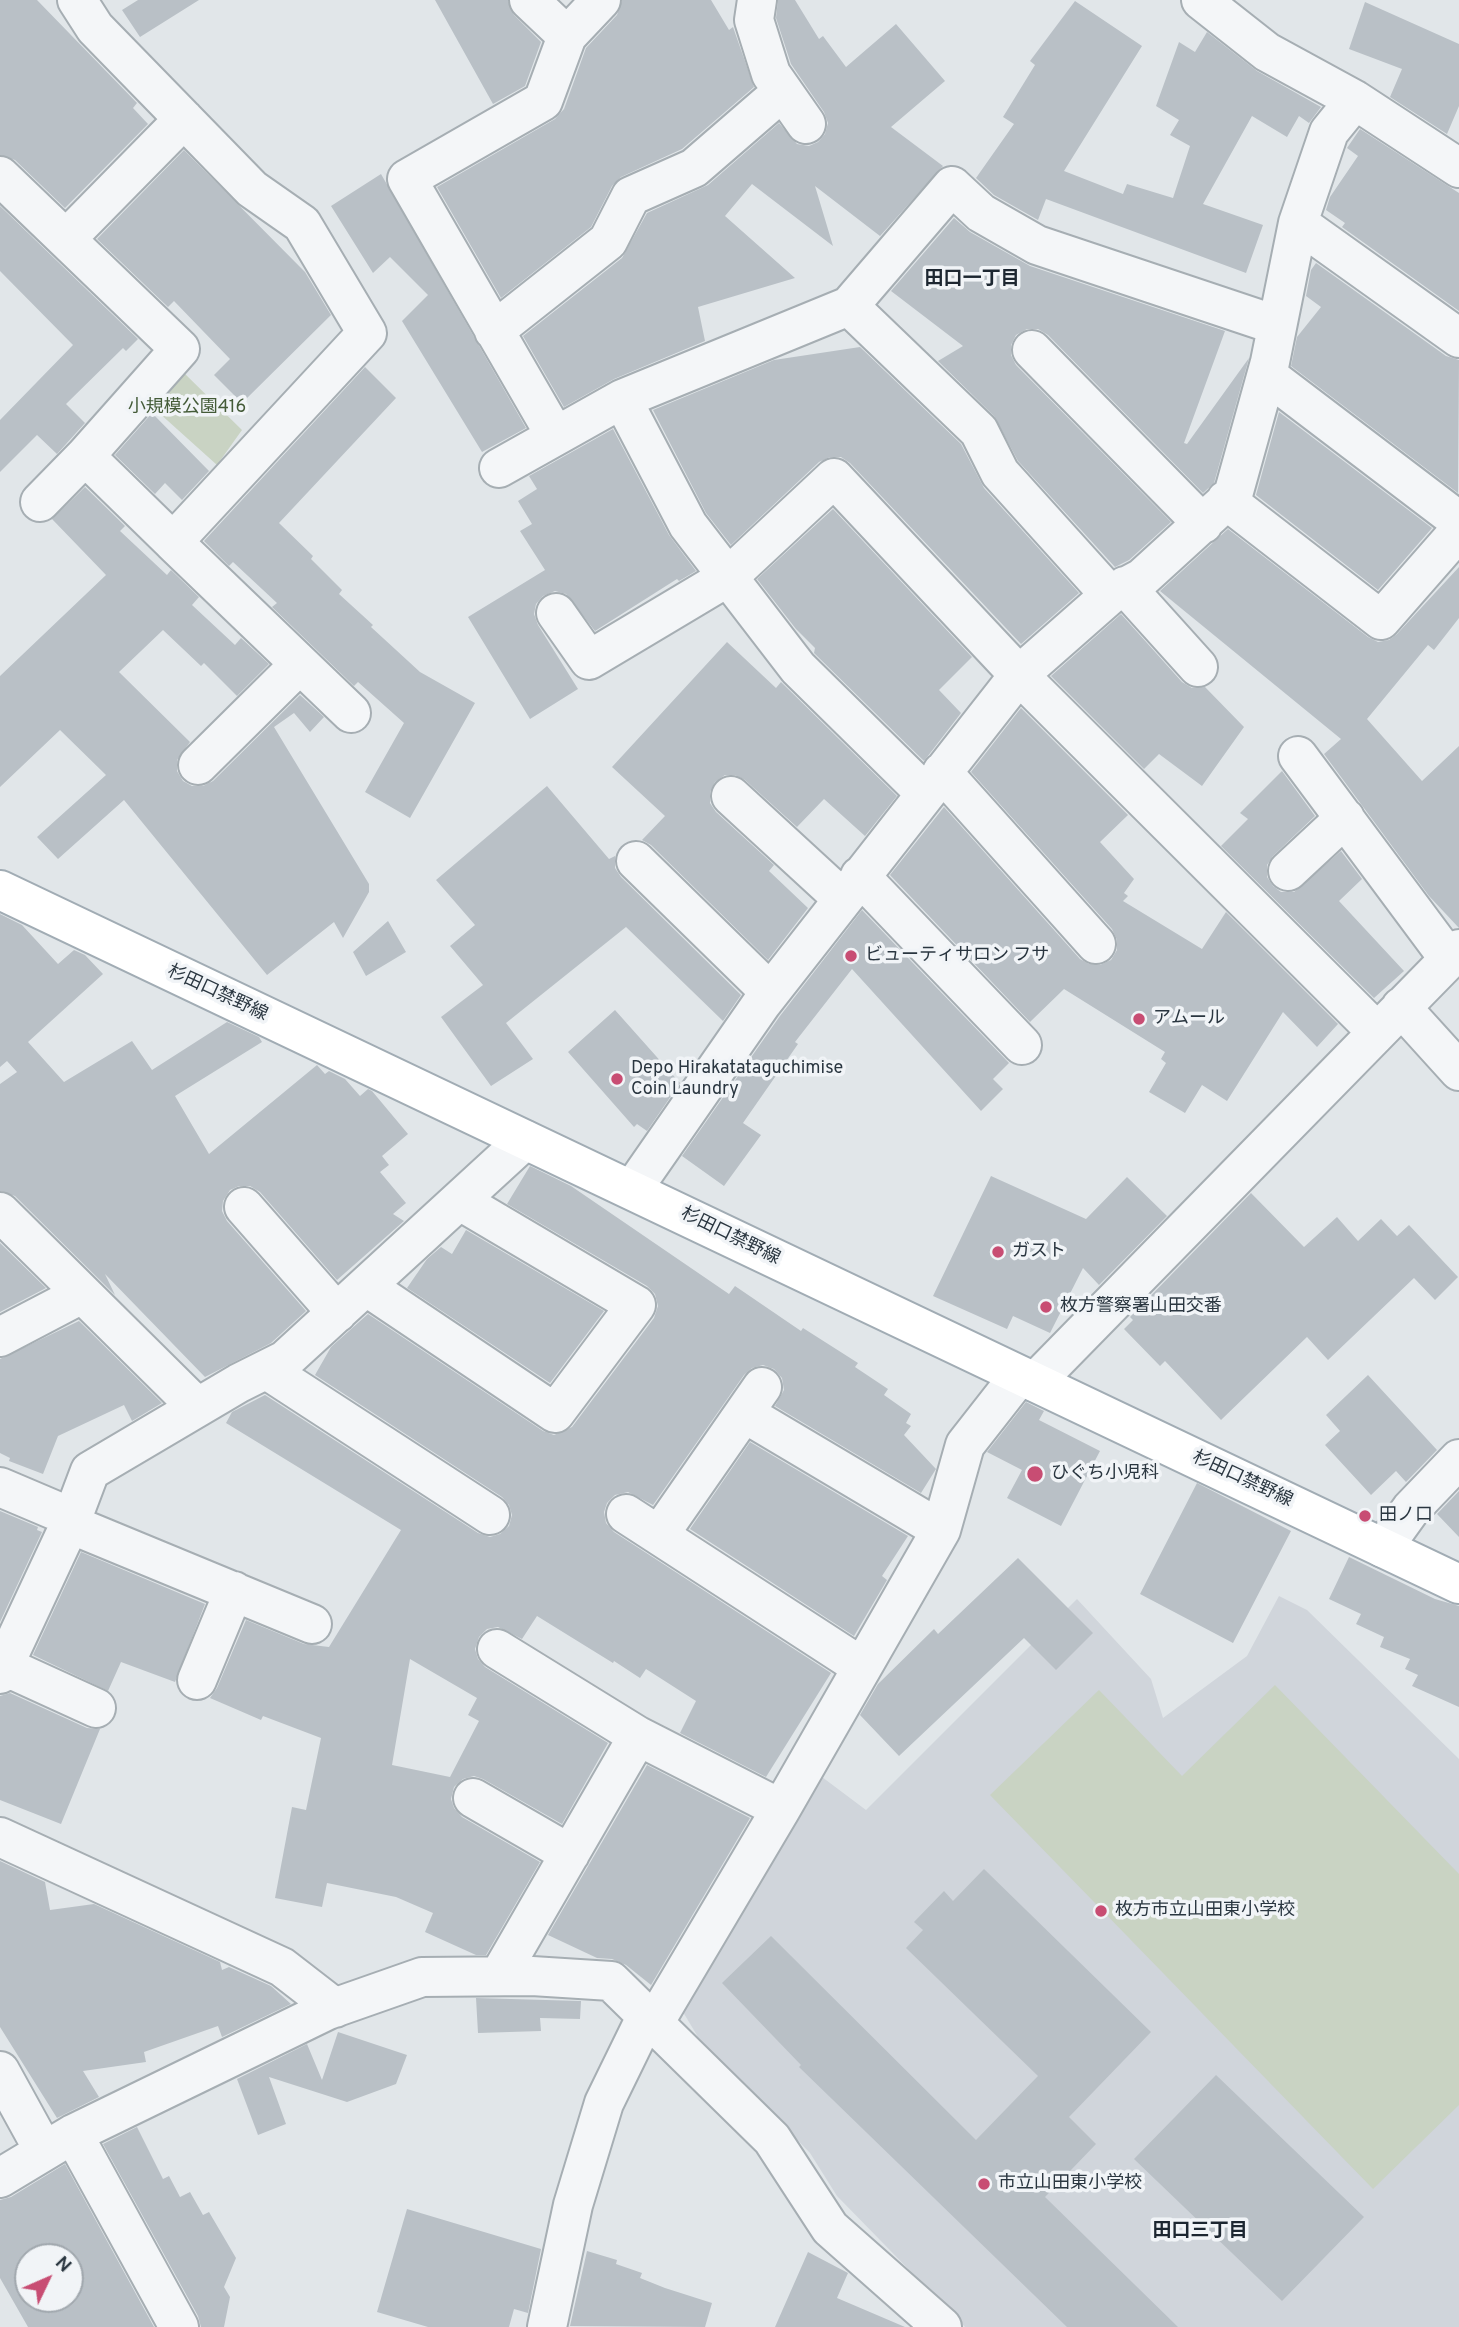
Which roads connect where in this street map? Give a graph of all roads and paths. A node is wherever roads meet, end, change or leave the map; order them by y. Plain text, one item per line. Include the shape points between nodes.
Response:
1 (76, 0) edge
2 (529, 0) edge
3 (601, 0) edge
4 (757, 0) edge
5 (1201, 0) edge
6 (567, 36) junction
7 (783, 91) junction
8 (1356, 100) junction
9 (184, 119) junction
10 (806, 124) dead end
11 (1459, 168) edge
12 (0, 176) edge
13 (1298, 223) junction
14 (66, 239) junction
15 (849, 306) junction
16 (1276, 325) junction
17 (495, 331) junction
18 (1459, 338) edge
19 (1032, 350) dead end
20 (1267, 374) junction
21 (622, 399) junction
22 (555, 435) junction
23 (85, 456) junction
24 (499, 468) dead end
25 (40, 502) dead end
26 (1214, 512) junction
27 (1459, 521) edge
28 (1459, 531) edge
29 (173, 542) junction
30 (729, 578) junction
31 (1117, 591) junction
32 (556, 613) dead end
33 (300, 664) junction
34 (1198, 667) dead end
35 (1019, 675) junction
36 (351, 713) dead end
37 (1298, 756) dead end
38 (198, 765) dead end
39 (934, 782) junction
40 (731, 796) dead end
41 (1345, 818) junction
42 (636, 861) dead end
43 (1288, 872) dead end
44 (851, 888) junction
45 (0, 890) edge
46 (1096, 944) dead end
47 (1454, 954) edge
48 (770, 992) junction
49 (1388, 1019) junction
50 (1022, 1045) dead end
51 (1459, 1071) edge
52 (525, 1140) junction
53 (632, 1190) junction
54 (460, 1201) junction
55 (244, 1207) dead end
56 (0, 1212) edge
57 (367, 1287) junction
58 (82, 1294) junction
59 (337, 1313) junction
60 (0, 1337) edge
61 (267, 1370) junction
62 (1027, 1379) junction
63 (197, 1407) junction
64 (1459, 1459) edge
65 (0, 1487) edge
66 (626, 1514) dead end
67 (490, 1515) dead end
68 (71, 1521) junction
69 (941, 1530) junction
70 (659, 1535) junction
71 (1383, 1548) junction
72 (1459, 1584) edge
73 (234, 1591) junction
74 (312, 1624) dead end
75 (497, 1649) dead end
76 (862, 1667) junction
77 (2, 1670) edge
78 (197, 1680) dead end
79 (96, 1708) dead end
80 (638, 1736) junction
81 (473, 1798) dead end
82 (781, 1809) junction
83 (0, 1837) edge
84 (570, 1854) junction
85 (499, 1976) junction
86 (335, 2008) junction
87 (650, 2019) junction
88 (0, 2071) edge
89 (59, 2143) junction
90 (0, 2178) edge
91 (179, 2327) edge
92 (547, 2327) edge
93 (942, 2327) edge

1 - 9 street via 94,28
2 - 6 street
3 - 6 street
4 - 7 street via 754,20 771,74
5 - 8 street via 1267,52
6 - 17 street via 543,101 407,179
7 - 10 street
7 - 17 street via 694,168 631,196 608,241
8 - 11 street
8 - 13 street via 1329,132
9 - 14 street
9 - 29 street via 252,189 302,224 367,333
12 - 14 street
13 - 16 street
13 - 18 street
14 - 23 street via 180,349
15 - 16 street via 952,186 981,213 1037,245
15 - 21 street
15 - 31 street via 979,431 1000,473
16 - 20 street
17 - 22 street
19 - 26 street
20 - 26 street via 1233,495
20 - 27 street
21 - 22 street
21 - 30 street via 688,525
22 - 24 street
23 - 25 street
23 - 29 street
26 - 28 street via 1381,620
26 - 31 street via 1142,578
29 - 33 street
30 - 32 street via 589,660
30 - 35 street via 834,478
30 - 39 street via 798,668
31 - 34 street
31 - 35 street
33 - 36 street
33 - 38 street
35 - 39 street
35 - 49 street
37 - 41 street
39 - 44 street
39 - 46 street
40 - 44 street
41 - 43 street
41 - 47 street
42 - 48 street
44 - 48 street
44 - 50 street
45 - 52 main road, 杉田口禁野線
47 - 49 street
48 - 53 street
49 - 51 street
49 - 62 street
52 - 53 main road, 杉田口禁野線
52 - 54 street
53 - 62 main road, 杉田口禁野線
54 - 57 street
54 - 57 street via 636,1305 555,1413
55 - 59 street
56 - 58 street
57 - 59 street
58 - 60 street
58 - 63 street
59 - 61 street via 285,1360
61 - 63 street
61 - 67 street
62 - 69 street via 965,1445
62 - 71 main road, 杉田口禁野線
63 - 68 street via 90,1471
64 - 71 street via 1411,1509
65 - 68 street
66 - 70 street
68 - 73 street
68 - 77 street
69 - 70 street via 753,1400
69 - 76 street
70 - 76 street
71 - 72 main road, 杉田口禁野線
73 - 74 street
73 - 78 street
75 - 80 street
76 - 82 street
77 - 79 street
80 - 82 street
80 - 84 street
81 - 84 street
82 - 87 street
83 - 86 street via 282,1967
84 - 85 street
85 - 86 street via 422,1977
85 - 87 street via 611,1981
86 - 89 street
87 - 92 street via 604,2103 573,2205
87 - 93 street via 772,2139 830,2228
88 - 89 street
89 - 90 street
89 - 91 street

